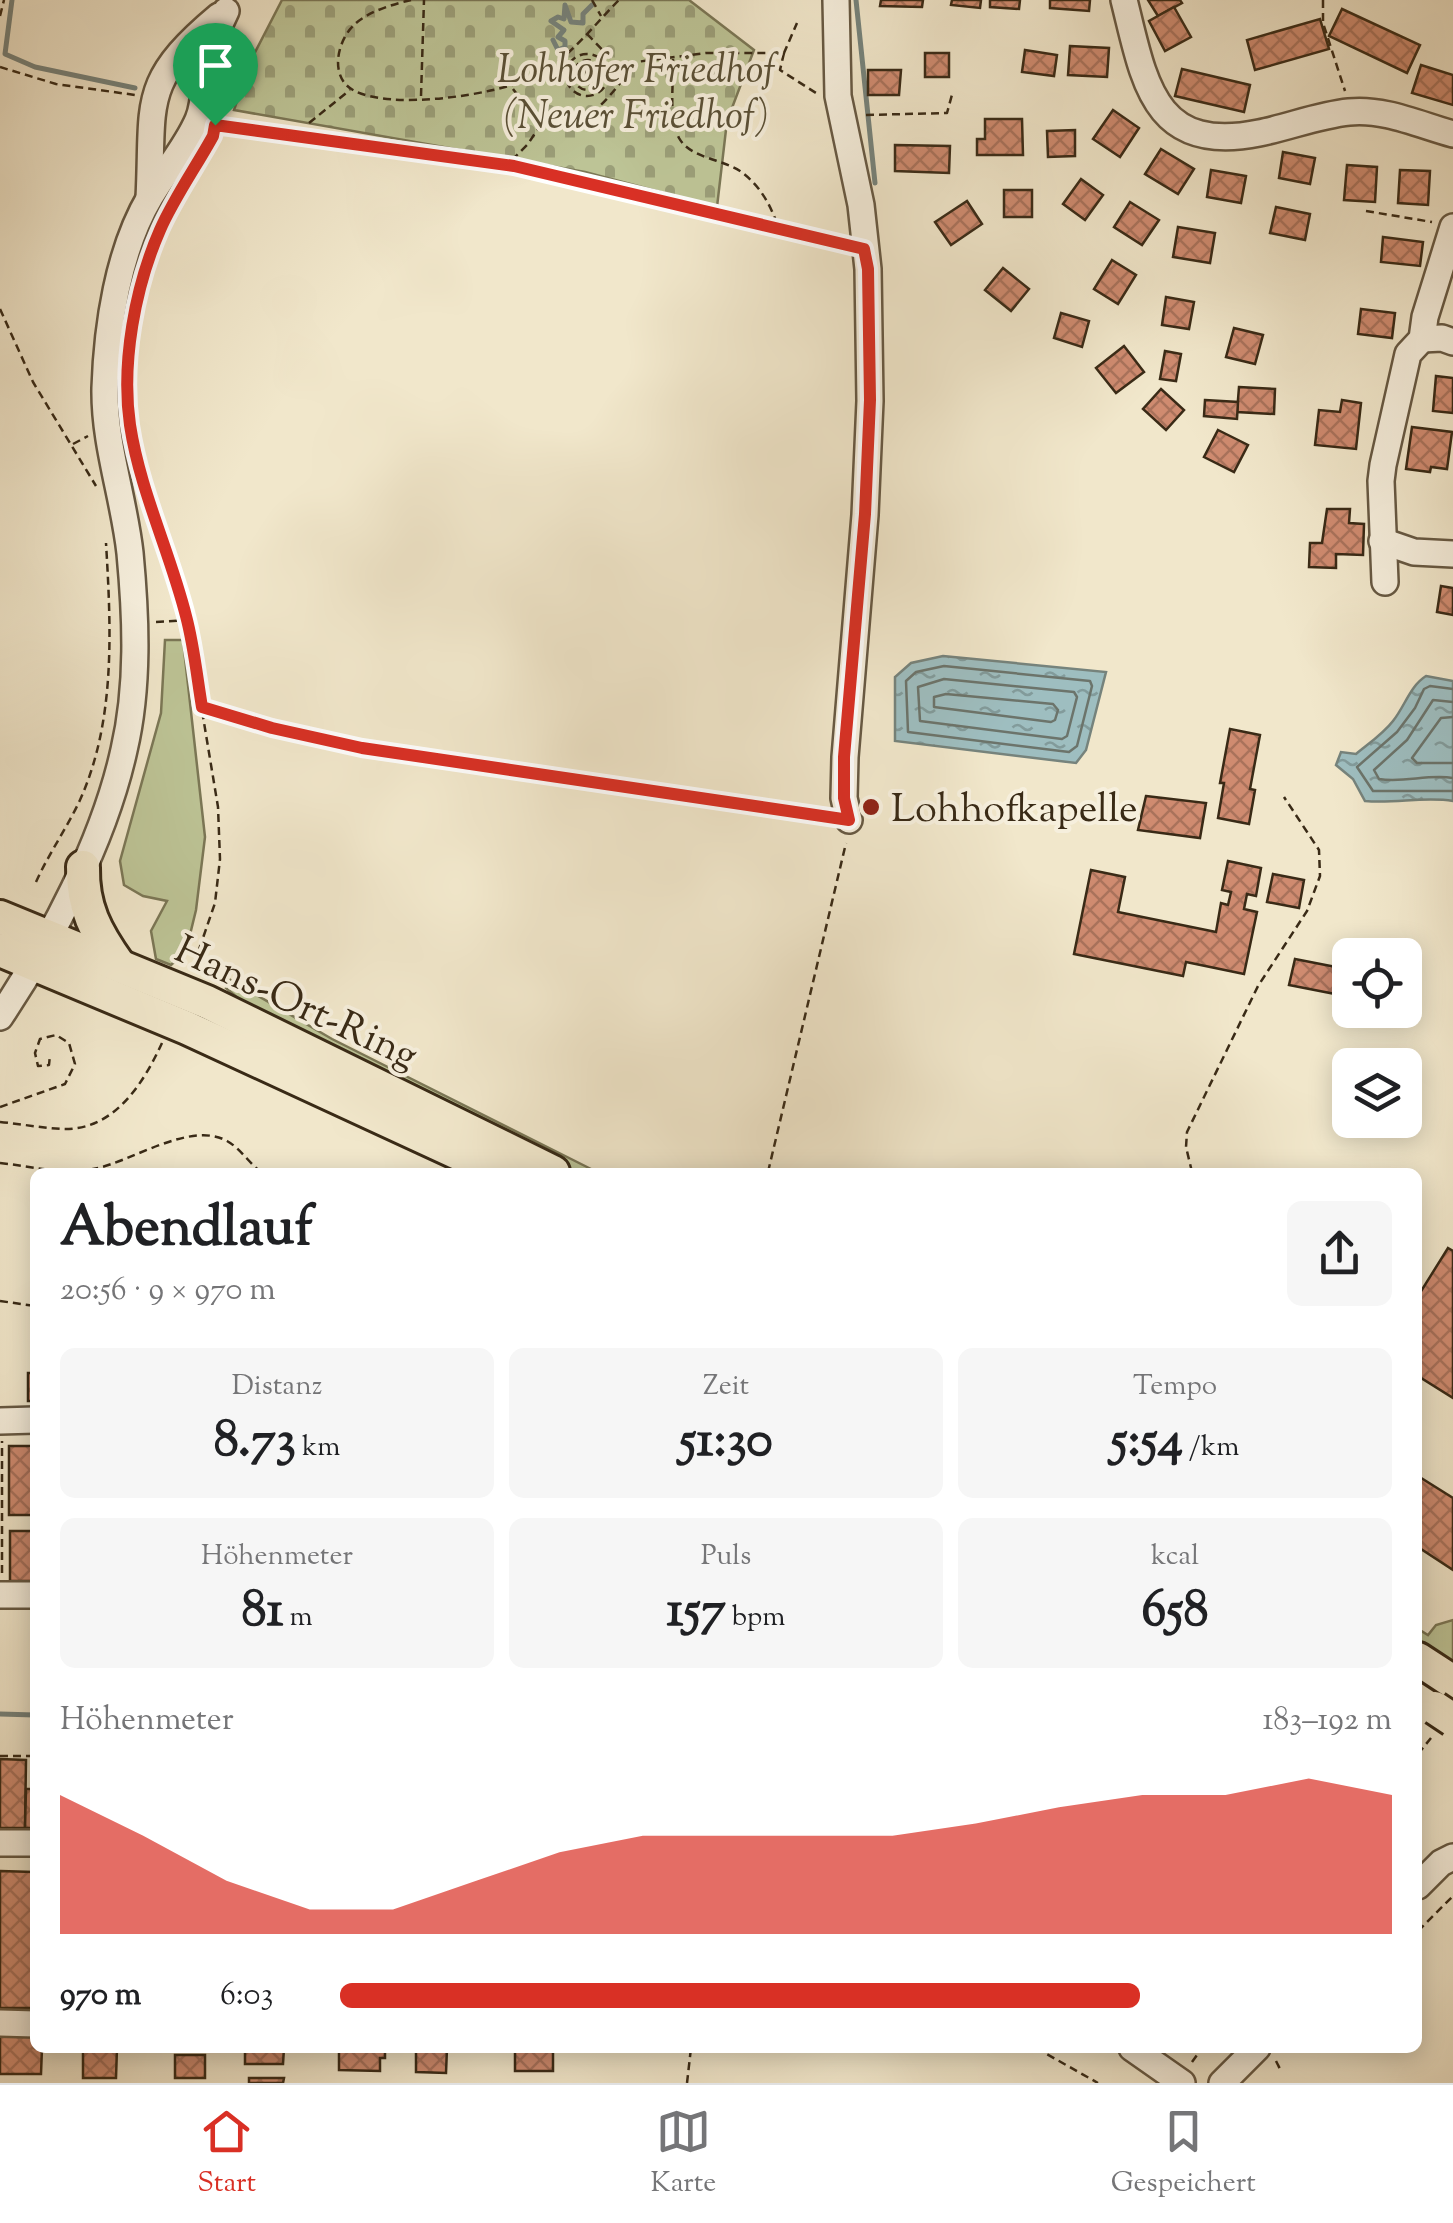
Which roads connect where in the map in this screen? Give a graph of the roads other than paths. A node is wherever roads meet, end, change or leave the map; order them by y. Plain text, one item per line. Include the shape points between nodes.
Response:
1 (836, 0) edge
2 (1124, 0) edge
3 (232, 5) edge
4 (1453, 134) edge
5 (149, 198) junction
6 (1444, 225) edge
7 (1422, 339) junction
8 (1453, 342) edge
9 (1382, 542) junction
10 (1453, 554) edge
11 (1384, 582) dead end
12 (849, 820) road end
13 (82, 867) junction
14 (0, 917) edge
15 (0, 950) edge
16 (42, 950) junction
17 (119, 964) junction
18 (0, 1017) edge
19 (491, 1168) edge
20 (545, 1168) edge
21 (30, 1420) edge
22 (1, 1421) edge
23 (1, 1595) edge
24 (30, 1595) edge
25 (1422, 1669) edge
26 (1438, 1709) edge
27 (1453, 1840) edge
28 (0, 1843) edge
29 (30, 1844) edge
30 (1447, 1860) edge
31 (1422, 1882) edge
32 (0, 2023) edge
33 (30, 2024) edge
34 (1144, 2053) edge
35 (1264, 2053) edge
36 (1182, 2083) edge
37 (1222, 2083) edge

1 - 12 street via 838,96 849,115 868,269 865,514 844,757
2 - 4 street via 1148,90 1188,129 1230,138 1352,112
3 - 5 street via 211,43 199,118
3 - 5 street via 164,72 152,100
5 - 13 street via 120,281 105,390 130,550 132,702 125,749
6 - 7 street
7 - 8 street
7 - 9 street via 1408,354 1384,465
9 - 10 street
9 - 11 street
13 - 16 street
13 - 17 main road via 87,913
14 - 16 main road, Hans-Ort-Ring
15 - 16 main road, Hans-Ort-Ring
16 - 17 main road, Hans-Ort-Ring
16 - 18 street
16 - 19 main road, Hans-Ort-Ring via 187,1028
17 - 20 main road, Hans-Ort-Ring
21 - 22 street
23 - 24 street
25 - 26 main road
27 - 30 street
28 - 29 street
30 - 31 street
32 - 33 street
34 - 36 street
35 - 37 street

